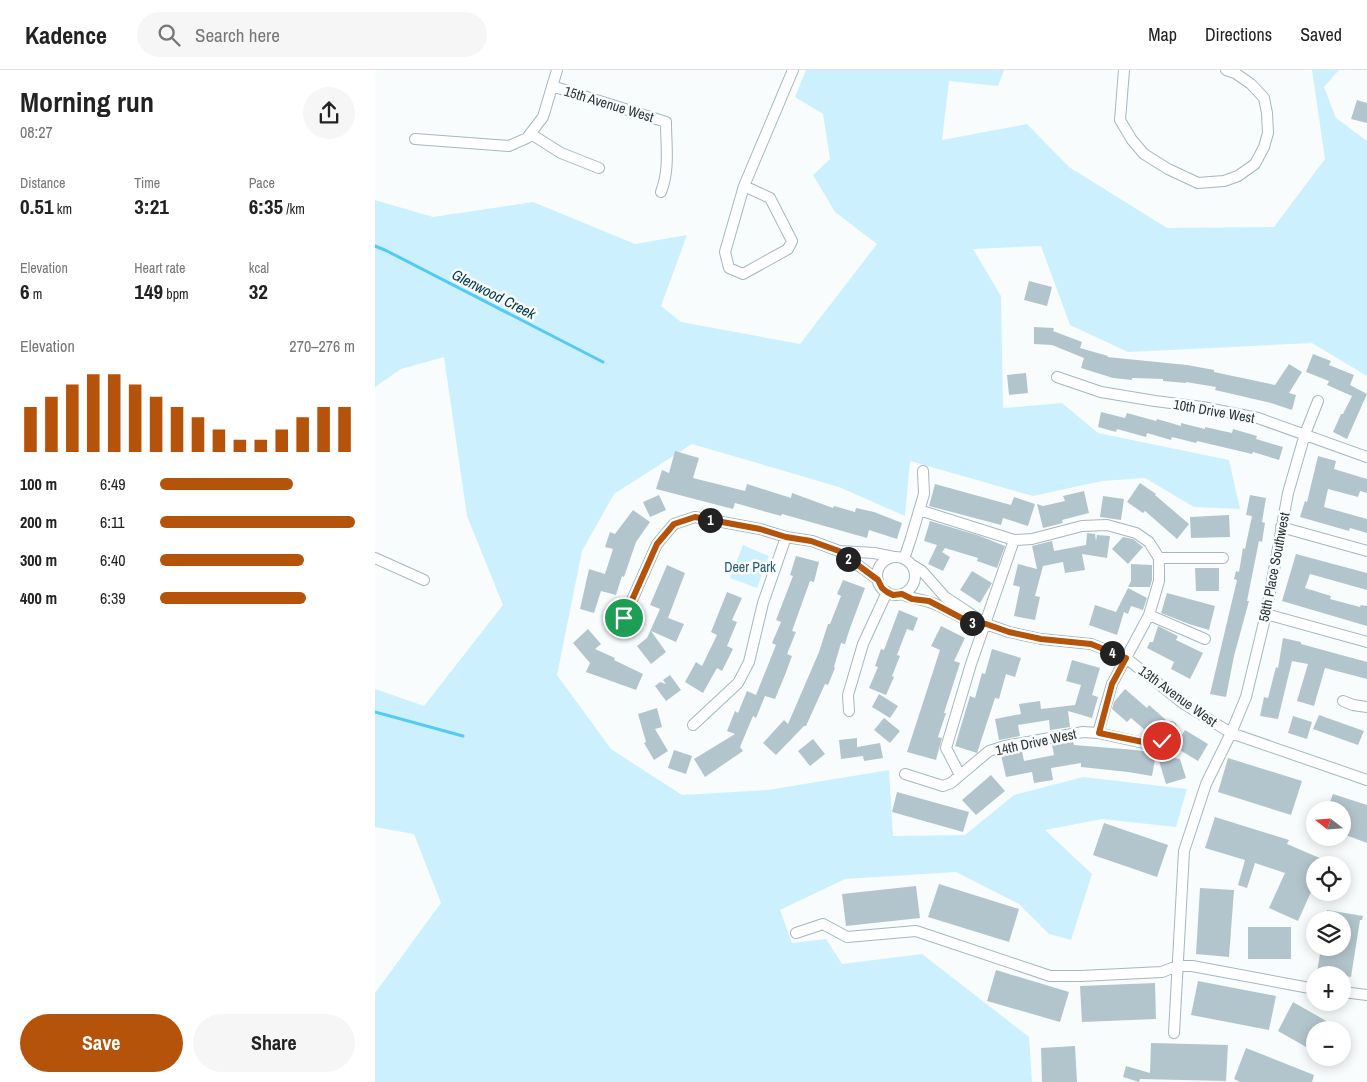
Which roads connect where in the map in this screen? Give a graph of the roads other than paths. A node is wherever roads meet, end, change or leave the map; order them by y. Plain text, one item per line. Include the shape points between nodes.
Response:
1 (557, 70) edge
2 (793, 70) edge
3 (1124, 70) edge
4 (1226, 70) edge
5 (552, 86) junction
6 (531, 134) junction
7 (415, 139) dead end
8 (599, 168) dead end
9 (745, 186) junction
10 (661, 192) dead end
11 (1057, 377) dead end
12 (1318, 401) dead end
13 (1305, 434) junction
14 (1367, 457) edge
15 (923, 471) dead end
16 (919, 510) junction
17 (1281, 527) junction
18 (786, 537) junction
19 (1015, 540) junction
20 (839, 551) junction
21 (1367, 551) edge
22 (375, 558) edge
23 (1159, 558) junction
24 (1223, 558) dead end
25 (903, 560) junction
26 (424, 580) dead end
27 (878, 580) junction
28 (887, 592) junction
29 (902, 594) junction
30 (1266, 614) junction
31 (1149, 615) junction
32 (624, 618) dead end
33 (986, 624) junction
34 (1205, 639) dead end
35 (1367, 642) edge
36 (1126, 658) junction
37 (1343, 701) dead end
38 (1367, 707) edge
39 (849, 711) dead end
40 (693, 725) dead end
41 (1171, 727) dead end
42 (1099, 733) junction
43 (1231, 733) junction
44 (905, 774) dead end
45 (960, 775) junction
46 (1367, 780) edge
47 (796, 933) dead end
48 (1177, 966) junction
49 (1306, 988) edge
50 (1351, 993) edge
51 (1367, 995) edge
52 (1174, 1033) dead end

1 - 5 street
2 - 9 street
3 - 4 street via 1120,120 1132,140 1144,154 1198,183 1224,181 1255,164 1268,133 1263,98 1251,84
5 - 6 street via 543,117
5 - 10 street, 15th Avenue West via 666,122 666,180
6 - 7 street via 509,146
6 - 8 street via 561,154
9 - 9 street via 725,252 729,268 743,274 788,249 792,241 770,198
11 - 13 street, 10th Drive West via 1101,392 1258,418
12 - 13 street, 58th Place Southwest
13 - 14 street, 10th Drive West
13 - 17 street, 58th Place Southwest
15 - 16 street via 924,494
16 - 19 street
16 - 25 street
17 - 21 street
17 - 30 street, 58th Place Southwest
18 - 20 street via 811,541
18 - 32 street via 695,517 674,524 657,544
18 - 40 street via 763,602 749,662 738,683
19 - 23 street via 1082,526 1107,525 1136,533 1149,542
19 - 33 street
20 - 25 street via 874,553
20 - 27 street
22 - 26 street
23 - 24 street
23 - 31 street via 1159,581
25 - 27 street via 888,559 878,572
25 - 29 street via 915,572 910,589
25 - 33 street, 13th Avenue West via 922,571 945,597
27 - 28 street
28 - 29 street
28 - 39 street via 863,644 848,695
29 - 33 street, 13th Avenue West via 929,601 971,623
30 - 35 street
30 - 43 street, 58th Place Southwest via 1246,697
31 - 34 street
31 - 36 street
33 - 36 street, 13th Avenue West via 1041,639 1091,644
33 - 45 street via 946,748
36 - 42 street via 1112,684
36 - 43 street, 13th Avenue West via 1184,704
37 - 38 street
41 - 42 street, 14th Drive West via 1162,741 1153,744
42 - 45 street, 14th Drive West via 1083,732 1005,746 989,751
43 - 46 street, 13th Avenue West
43 - 48 street, 58th Place Southwest via 1206,784 1184,851
44 - 45 street, 14th Drive West via 943,786
47 - 48 street via 823,924 847,937 916,931 1050,976 1163,972
48 - 49 street via 1192,966
48 - 52 street, 58th Place Southwest
50 - 51 street

